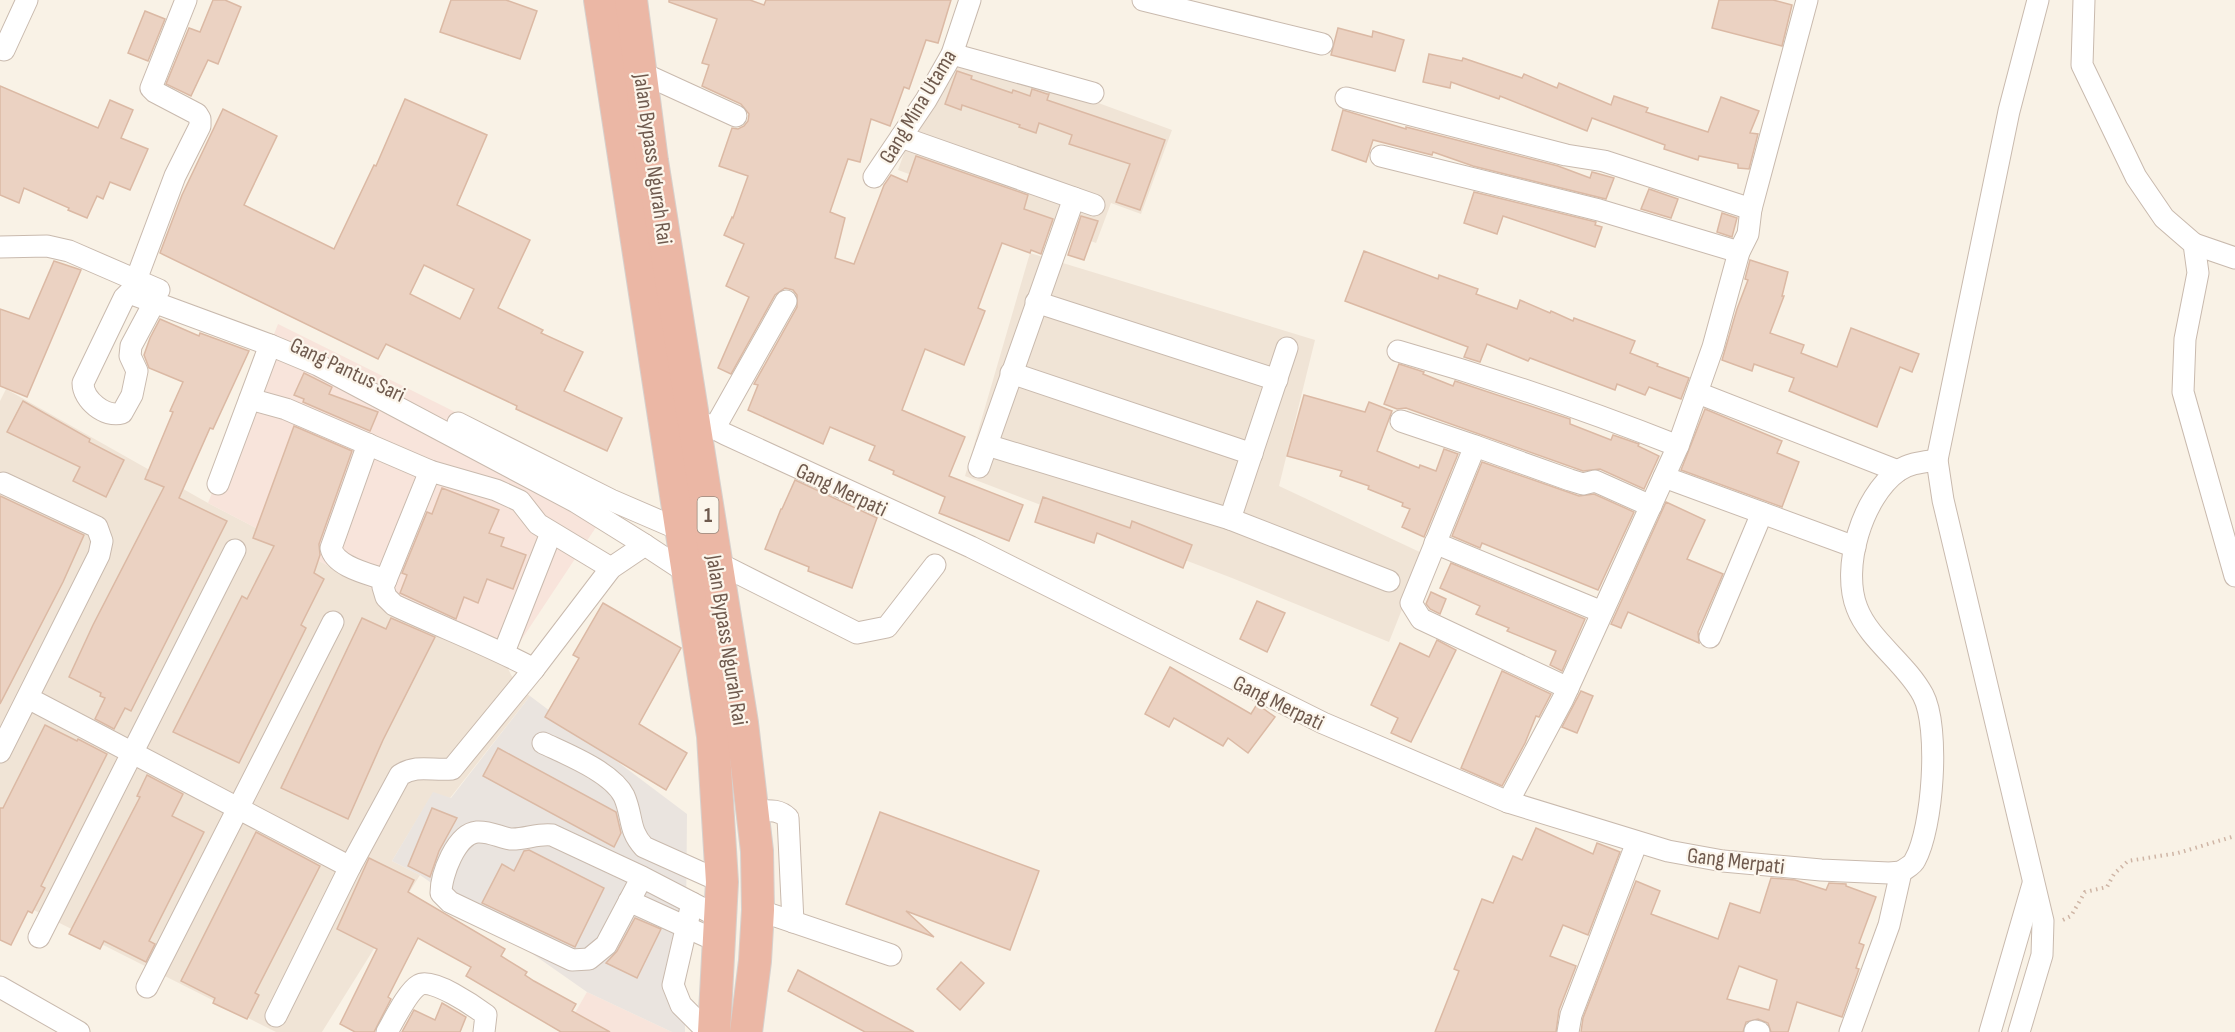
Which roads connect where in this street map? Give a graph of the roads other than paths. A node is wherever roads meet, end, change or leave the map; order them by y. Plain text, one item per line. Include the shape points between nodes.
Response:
1 (27, 0) edge
2 (186, 0) edge
3 (600, 0) edge
4 (632, 0) edge
5 (970, 0) edge
6 (1143, 0) edge
7 (1807, 0) edge
8 (2038, 0) edge
9 (2084, 0) edge
10 (1322, 44) dead end
11 (4, 50) dead end
12 (952, 54) junction
13 (642, 73) junction
14 (1093, 93) dead end
15 (1346, 98) dead end
16 (736, 116) dead end
17 (901, 137) junction
18 (1381, 156) dead end
19 (639, 164) junction
20 (874, 177) dead end
21 (1074, 198) junction
22 (1094, 206) dead end
23 (1751, 208) junction
24 (2194, 244) junction
25 (0, 247) edge
26 (1739, 252) junction
27 (2235, 258) edge
28 (136, 280) junction
29 (786, 302) dead end
30 (1036, 302) junction
31 (154, 303) junction
32 (270, 345) junction
33 (1287, 348) dead end
34 (1398, 351) dead end
35 (1011, 374) junction
36 (1277, 380) junction
37 (1698, 393) junction
38 (250, 399) junction
39 (1401, 420) dead end
40 (703, 423) junction
41 (368, 444) junction
42 (987, 445) junction
43 (1475, 446) junction
44 (1678, 446) junction
45 (1252, 454) junction
46 (1937, 460) junction
47 (979, 467) dead end
48 (430, 471) junction
49 (1898, 471) junction
50 (1664, 477) junction
51 (3, 483) dead end
52 (218, 484) dead end
53 (1651, 506) junction
54 (1762, 513) junction
55 (1230, 519) junction
56 (683, 531) junction
57 (551, 532) junction
58 (1435, 543) junction
59 (645, 545) junction
60 (1855, 547) junction
61 (235, 550) dead end
62 (935, 565) dead end
63 (611, 568) junction
64 (702, 568) junction
65 (2235, 576) edge
66 (386, 580) junction
67 (1389, 581) dead end
68 (1602, 612) junction
69 (333, 622) dead end
70 (1710, 637) dead end
71 (504, 652) junction
72 (534, 669) junction
73 (1568, 688) junction
74 (28, 698) junction
75 (543, 743) dead end
76 (0, 752) edge
77 (132, 753) junction
78 (1508, 802) junction
79 (238, 808) junction
80 (753, 811) junction
81 (1637, 842) junction
82 (350, 867) junction
83 (1901, 872) junction
84 (642, 877) junction
85 (722, 882) junction
86 (2033, 883) junction
87 (628, 901) junction
88 (692, 903) junction
89 (758, 910) junction
90 (793, 922) junction
91 (686, 926) junction
92 (720, 930) junction
93 (39, 937) dead end
94 (891, 955) dead end
95 (0, 987) edge
96 (147, 987) dead end
97 (276, 1016) dead end
98 (79, 1032) edge
99 (387, 1032) edge
100 (484, 1032) edge
101 (708, 1032) edge
102 (714, 1032) edge
103 (746, 1032) edge
104 (1568, 1032) edge
105 (1850, 1032) edge
106 (1990, 1032) edge
107 (2019, 1032) edge

1 - 11 street
2 - 28 street via 151,88 197,114 200,126
3 - 19 highway, Jalan Bypass Ngurah Rai / 1
4 - 13 highway, Jalan Bypass Ngurah Rai / 1
5 - 12 street, Gang Mina Utama
6 - 10 street
7 - 23 street
8 - 46 street via 2009,111
9 - 24 street via 2082,65 2136,177 2164,218
12 - 14 street
12 - 17 street, Gang Mina Utama
13 - 16 street
13 - 19 highway, Jalan Bypass Ngurah Rai / 1
15 - 23 street via 1566,155 1599,159
17 - 20 street, Gang Mina Utama
17 - 21 street
18 - 26 street via 1599,210
19 - 40 highway, Jalan Bypass Ngurah Rai / 1
19 - 56 highway, Jalan Bypass Ngurah Rai / 1
21 - 22 street
21 - 30 street
23 - 26 street via 1748,234
24 - 27 street
24 - 65 street via 2198,273 2185,339 2183,392
25 - 28 street, Gang Pantus Sari via 47,246 69,251
26 - 37 street
28 - 56 street, Gang Pantus Sari via 348,366 611,500
29 - 40 street
30 - 35 street
30 - 36 street
31 - 31 street via 131,346 130,356 137,371 132,395 122,413 107,412 87,398 83,383 124,297 129,293
31 - 32 street
32 - 38 street
32 - 59 street via 318,365 443,430 576,502
33 - 36 street
34 - 44 street via 1613,420
35 - 42 street
35 - 45 street
36 - 45 street
37 - 44 street
37 - 49 street
38 - 41 street via 286,409
38 - 52 street
39 - 43 street
40 - 64 highway, Jalan Bypass Ngurah Rai / 1
40 - 78 street, Gang Merpati via 971,547 1323,723
41 - 48 street
41 - 66 street via 331,548 341,562
42 - 47 street
42 - 55 street
43 - 53 street via 1570,480 1584,484 1595,481
43 - 58 street
44 - 50 street
45 - 55 street
46 - 49 street
46 - 86 street via 1943,500
48 - 57 street via 520,501 537,524
48 - 66 street
49 - 60 street via 1874,500
50 - 53 street
50 - 54 street
51 - 74 street via 97,527 102,541 99,555
53 - 68 street
54 - 60 street
54 - 70 street
55 - 67 street
56 - 64 highway, Jalan Bypass Ngurah Rai / 1
57 - 63 street
57 - 71 street
58 - 68 street
58 - 73 street via 1411,603 1421,619
59 - 63 street
59 - 64 street
60 - 83 street via 1851,579 1857,609 1924,696 1933,728 1930,810 1914,863
61 - 77 street
62 - 64 street via 887,627 857,633
63 - 72 street
64 - 80 highway, Jalan Bypass Ngurah Rai / 1 via 742,723
64 - 85 highway, Jalan Bypass Ngurah Rai / 1
66 - 71 street via 386,597 394,605
68 - 73 street
69 - 79 street
71 - 72 street
72 - 82 street via 452,769 410,768 400,775
73 - 78 street
74 - 76 street
74 - 77 street
75 - 85 street via 611,781 622,793 635,837 644,847
77 - 79 street
77 - 93 street
78 - 81 street, Gang Merpati
79 - 82 street
79 - 96 street
80 - 89 highway, Jalan Bypass Ngurah Rai / 1
80 - 90 street via 774,810 788,818
81 - 83 street, Gang Merpati via 1724,861
81 - 104 street
82 - 97 street
83 - 105 street via 1889,925
84 - 87 street
84 - 87 street via 552,835 540,833 510,839 475,832 465,837 452,855 441,880 441,893 450,902 572,960 589,959 606,945
84 - 88 street
85 - 92 highway, Jalan Bypass Ngurah Rai / 1
86 - 106 street
86 - 107 street via 2043,921 2042,955
87 - 91 street
88 - 91 street
88 - 92 street
89 - 90 street
89 - 103 highway, Jalan Bypass Ngurah Rai / 1
90 - 94 street
91 - 92 street
91 - 101 street via 674,985 681,1005
92 - 102 highway, Jalan Bypass Ngurah Rai / 1
95 - 98 street
99 - 100 street via 420,983 430,983 486,1015

